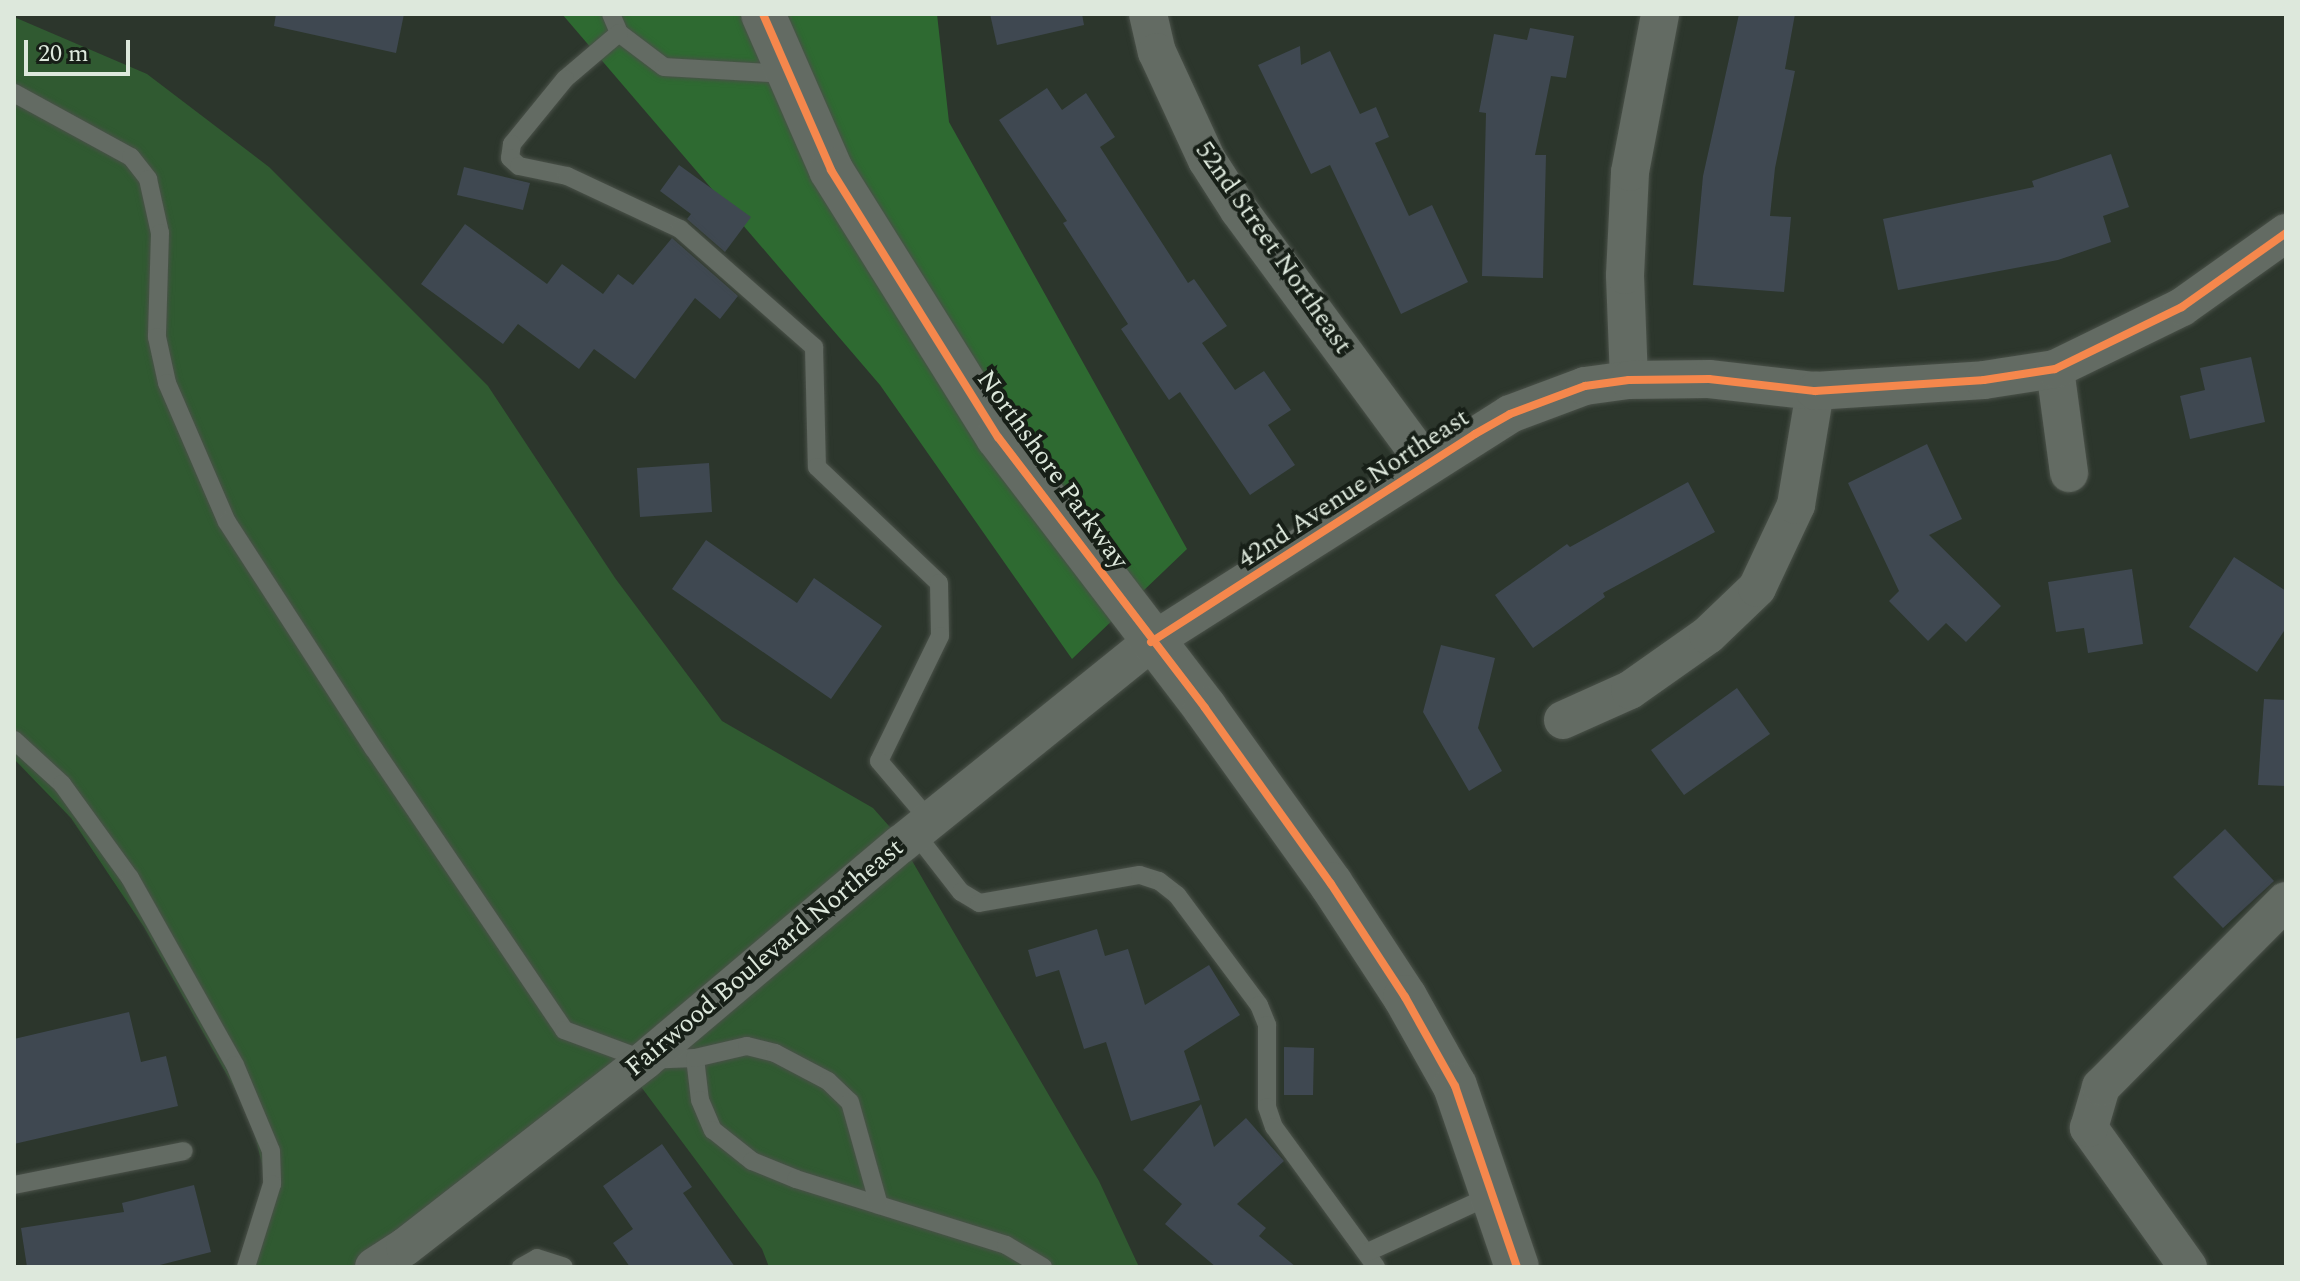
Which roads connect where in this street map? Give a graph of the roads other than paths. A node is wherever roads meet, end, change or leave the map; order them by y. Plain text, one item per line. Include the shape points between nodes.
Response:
1 (611, 14) edge
2 (763, 14) edge
3 (1148, 14) edge
4 (1660, 14) edge
5 (619, 33) junction
6 (790, 74) junction
7 (14, 93) edge
8 (2286, 233) edge
9 (2055, 369) junction
10 (1629, 380) junction
11 (1815, 391) junction
12 (1428, 466) junction
13 (2069, 473) dead end
14 (1151, 642) junction
15 (1563, 720) dead end
16 (14, 740) edge
17 (923, 827) junction
18 (2286, 901) edge
19 (695, 1058) junction
20 (645, 1060) junction
21 (184, 1151) dead end
22 (14, 1185) edge
23 (1494, 1194) junction
24 (879, 1205) junction
25 (1372, 1260) edge
26 (246, 1267) edge
27 (374, 1267) edge
28 (521, 1267) edge
29 (564, 1267) edge
30 (1043, 1267) edge
31 (1517, 1267) edge
32 (2188, 1267) edge

1 - 5 lane
2 - 6 street, Northshore Parkway
3 - 12 street, 52nd Street Northeast via 1157,52 1207,160
4 - 10 street via 1630,172 1625,275
5 - 6 lane via 664,67
5 - 17 lane via 565,79 512,144 510,158 519,166 567,176 680,229 814,347 817,467 939,583 940,636 879,761
6 - 14 street, Northshore Parkway via 831,170 898,280 998,437
7 - 20 lane via 131,157 148,179 160,233 157,337 167,383 227,522 564,1030
8 - 9 street, 42nd Avenue Northeast via 2182,307
9 - 11 street, 42nd Avenue Northeast via 1984,380
9 - 13 street
10 - 11 street, 42nd Avenue Northeast via 1709,379
10 - 12 street, 42nd Avenue Northeast via 1585,386 1510,414
11 - 15 street via 1796,505 1757,588 1708,635 1630,690
12 - 14 street, 42nd Avenue Northeast
14 - 17 street, Fairwood Boulevard Northeast
14 - 23 street, Northshore Parkway via 1331,884 1405,997 1455,1086
16 - 26 lane via 62,784 130,878 235,1065 271,1151 272,1184
17 - 20 street, Fairwood Boulevard Northeast
17 - 25 lane via 961,892 979,903 1140,875 1177,895 1259,1005 1267,1025 1267,1107 1274,1127
18 - 32 street via 2101,1087 2089,1128
19 - 20 lane
19 - 24 lane via 700,1100 713,1130 752,1161
19 - 24 lane via 747,1046 775,1053 828,1081 850,1102
20 - 27 street, Fairwood Boulevard Northeast
21 - 22 lane
23 - 25 lane
23 - 31 street, Northshore Parkway
24 - 30 lane via 1006,1245
28 - 29 lane via 537,1258

